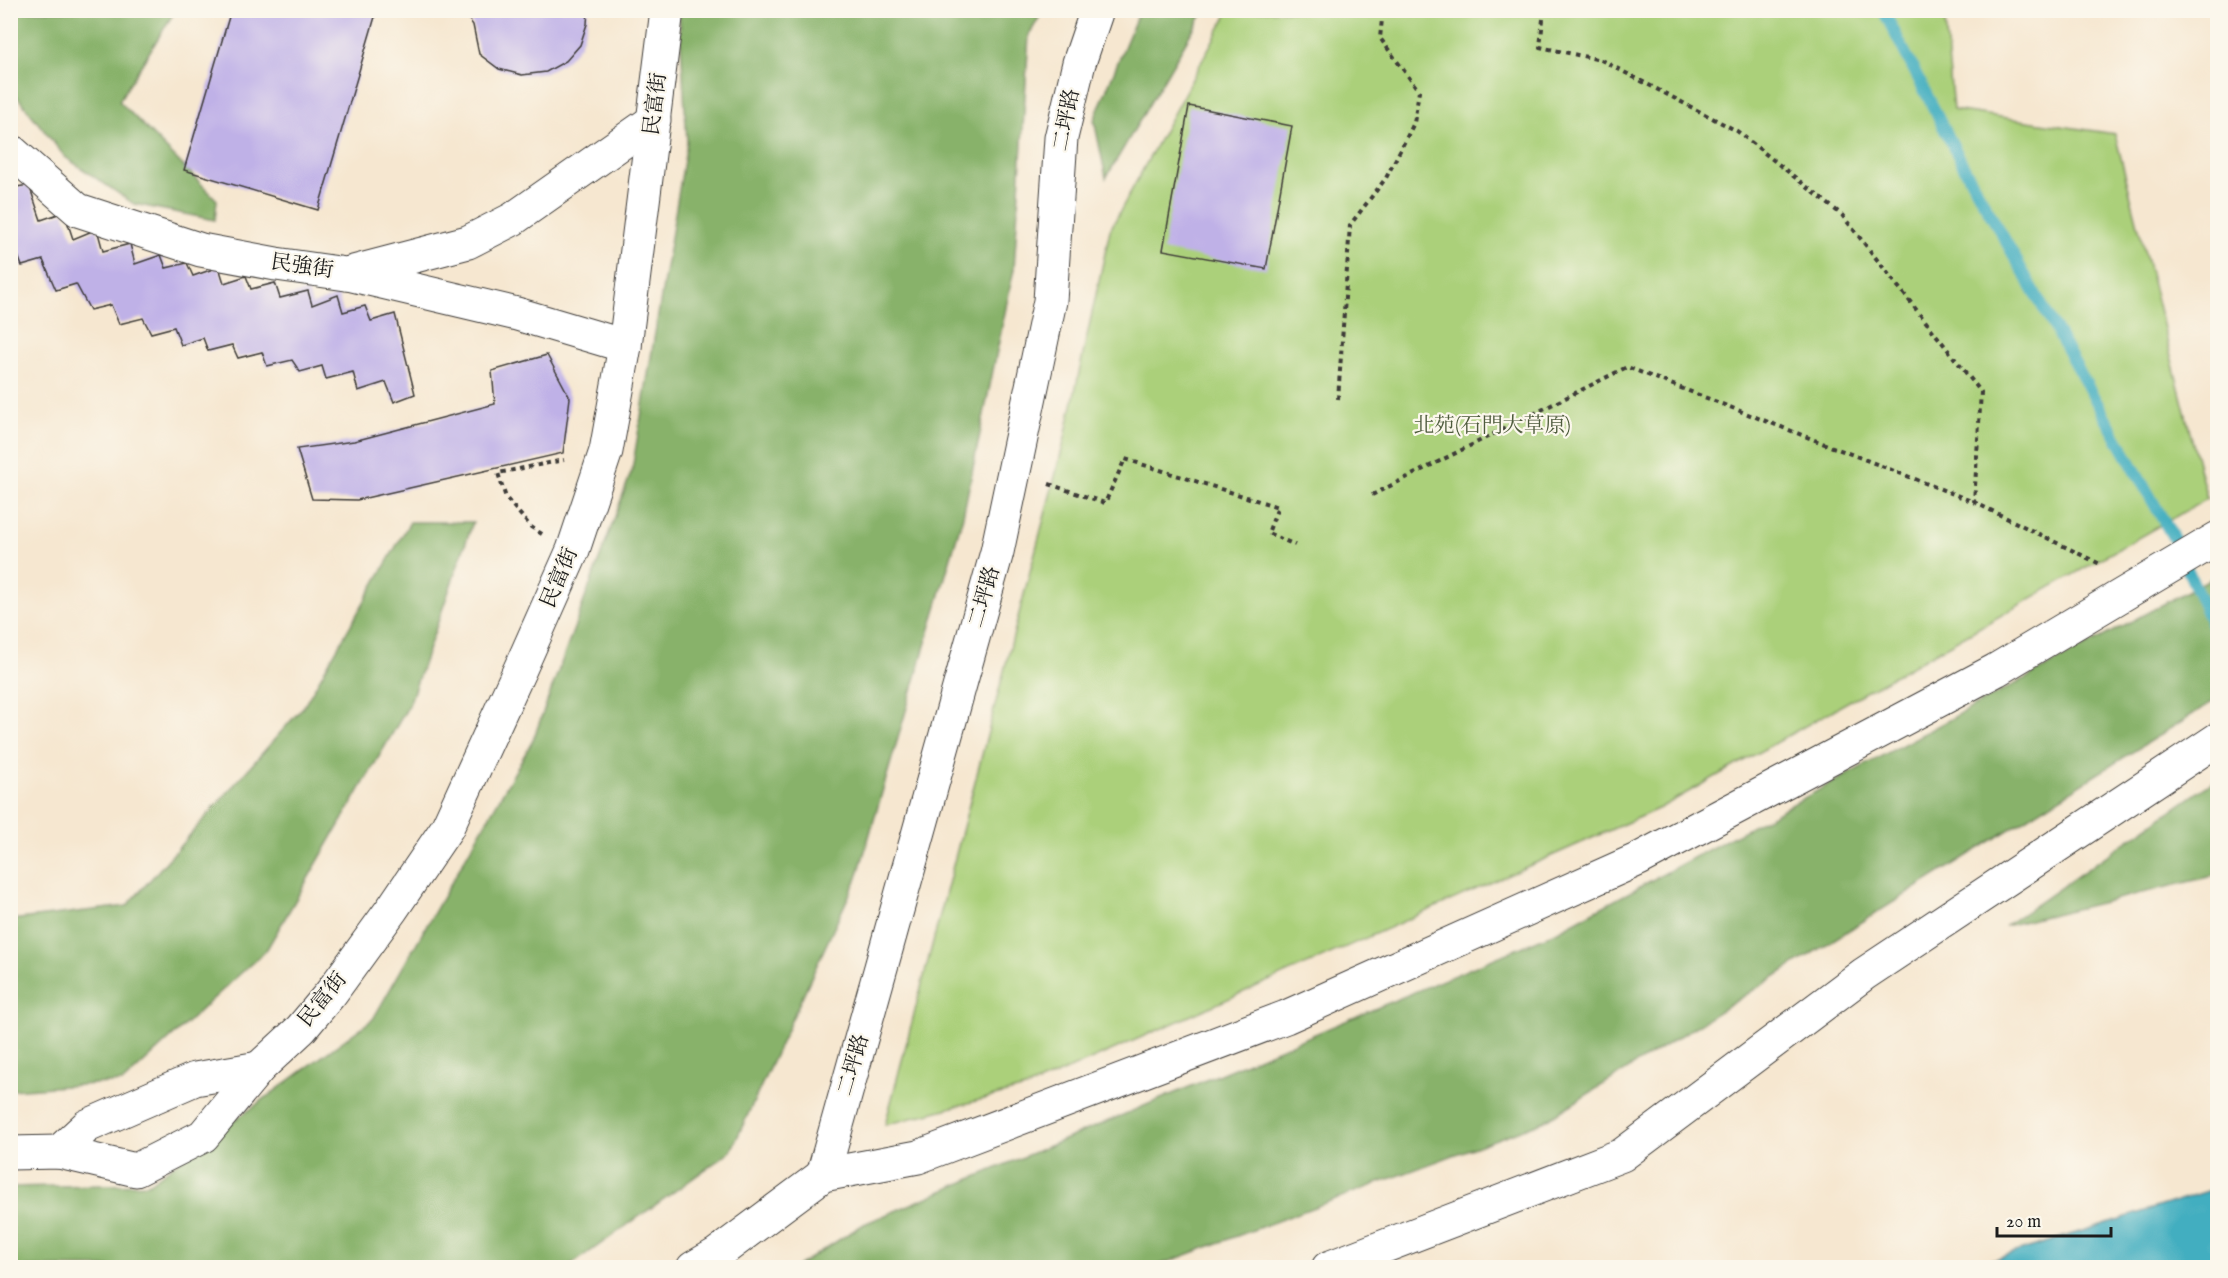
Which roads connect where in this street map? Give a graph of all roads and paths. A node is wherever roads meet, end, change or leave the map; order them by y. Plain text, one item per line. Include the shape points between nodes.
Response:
1 (667, 10) edge
2 (1097, 10) edge
3 (1383, 10) edge
4 (1544, 10) edge
5 (654, 120) junction
6 (10, 150) edge
7 (346, 274) junction
8 (625, 346) junction
9 (1338, 399) dead end
10 (606, 451) junction
11 (1059, 487) dead end
12 (1372, 495) dead end
13 (1974, 502) junction
14 (2217, 538) edge
15 (1295, 545) dead end
16 (573, 550) junction
17 (2141, 584) junction
18 (2217, 739) edge
19 (259, 1068) junction
20 (59, 1152) junction
21 (10, 1153) edge
22 (823, 1175) junction
23 (693, 1268) edge
24 (1328, 1268) edge

1 - 5 street, 民富街
2 - 22 street, 二坪路 via 1061,138 1050,301 997,552
3 - 9 path via 1380,38 1419,91 1414,123 1386,178 1350,225
4 - 13 path via 1540,47 1601,60 1737,131 1842,215 1980,392
5 - 7 street, 民強街 via 513,219 468,242
5 - 8 street, 民富街
6 - 7 street, 民強街 via 78,210 201,250
7 - 8 street via 517,314
8 - 10 street, 民富街
10 - 16 street, 民富街
10 - 16 path via 498,473 506,498 531,527
11 - 15 path via 1105,503 1125,459 1278,507 1268,533
12 - 13 path via 1627,367
13 - 17 path
14 - 17 street
16 - 19 street, 民富街 via 447,828 331,993 301,1029
17 - 22 street via 1996,670 1618,869 1276,1021 918,1157
18 - 24 street via 1864,974 1622,1155
19 - 20 street via 195,1079 87,1126
19 - 20 street, 民富街 via 203,1136 136,1170
20 - 21 street, 民富街
22 - 23 street

